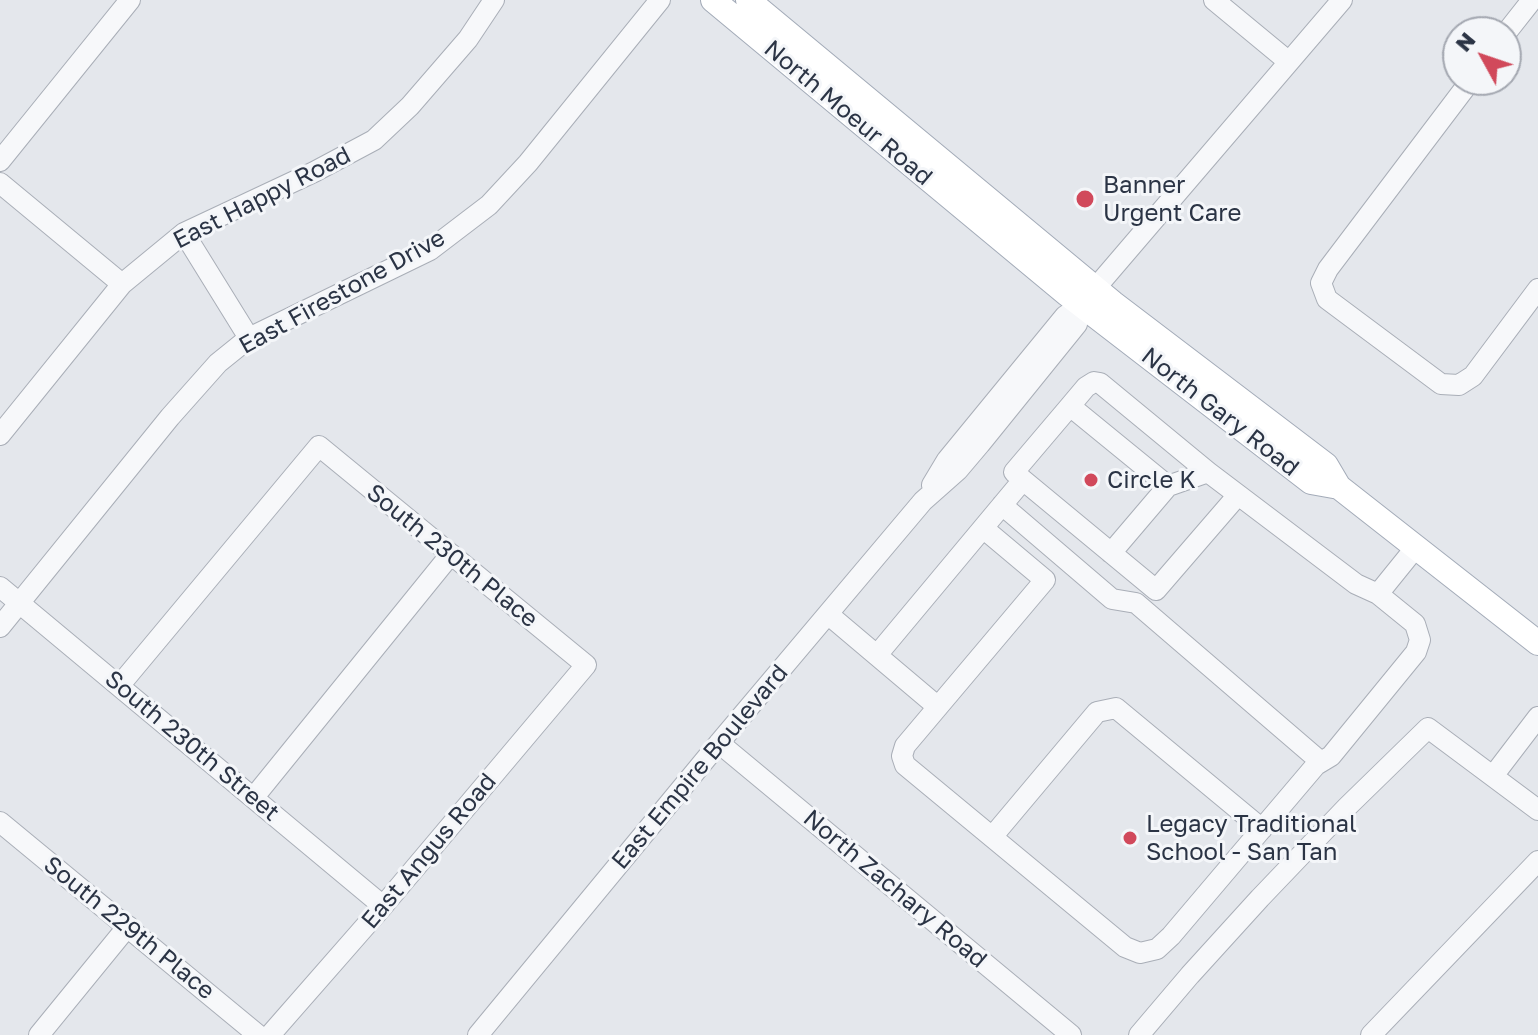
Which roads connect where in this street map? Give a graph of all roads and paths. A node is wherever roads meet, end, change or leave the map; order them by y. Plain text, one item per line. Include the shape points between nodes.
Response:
1 (130, 0) edge
2 (494, 0) edge
3 (660, 0) edge
4 (713, 0) edge
5 (748, 0) edge
6 (1214, 0) edge
7 (1342, 0) edge
8 (1532, 0) edge
9 (1519, 16) edge
10 (1289, 62) junction
11 (1459, 96) edge
12 (0, 161) edge
13 (0, 183) edge
14 (984, 226) joint
15 (184, 233) junction
16 (122, 284) junction
17 (1089, 297) junction
18 (1534, 302) edge
19 (249, 338) junction
20 (1070, 406) junction
21 (0, 435) edge
22 (1208, 472) junction
23 (1023, 480) junction
24 (1168, 486) junction
25 (1238, 495) junction
26 (1002, 505) junction
27 (983, 528) junction
28 (1416, 547) junction
29 (1111, 553) junction
30 (451, 554) junction
31 (0, 587) edge
32 (1378, 594) junction
33 (20, 604) junction
34 (829, 615) junction
35 (0, 627) edge
36 (1538, 643) edge
37 (877, 655) junction
38 (586, 665) joint
39 (119, 686) junction
40 (938, 707) junction
41 (1538, 717) edge
42 (719, 743) junction
43 (1321, 762) junction
44 (1493, 776) junction
45 (254, 797) junction
46 (1538, 810) edge
47 (0, 822) edge
48 (1262, 829) junction
49 (992, 837) junction
50 (1538, 861) edge
51 (383, 906) junction
52 (128, 926) junction
53 (39, 1035) edge
54 (258, 1035) edge
55 (270, 1035) edge
56 (478, 1035) edge
57 (1071, 1035) edge
58 (1139, 1035) edge
59 (1371, 1035) edge

1 - 12 street
2 - 15 street, East Happy Road via 468,39 374,140
3 - 19 street, East Firestone Drive via 489,205 430,250
4 - 14 main road, North Moeur Road
5 - 17 main road, North Gary Road
6 - 10 street
7 - 10 street, East Empire Boulevard
8 - 9 street
10 - 17 street, East Empire Boulevard
11 - 18 street via 1321,283 1327,299 1441,384 1459,385 1473,376
13 - 16 street
14 - 17 main road, North Gary Road
15 - 16 street, East Happy Road
15 - 19 street
16 - 21 street, East Happy Road
17 - 28 main road, North Gary Road via 1311,482 1339,487
17 - 34 street, East Empire Boulevard via 1065,316 947,460 923,501
19 - 33 street, East Firestone Drive via 218,363 170,417
20 - 22 street via 1086,387 1100,383
20 - 23 street via 1014,472
20 - 24 street
22 - 24 street
22 - 25 street
23 - 26 street
23 - 29 street
24 - 29 street
25 - 29 street via 1156,590
25 - 32 street via 1356,584
26 - 27 street
26 - 43 street via 1112,599 1136,603
27 - 37 street
27 - 40 street via 1045,580
28 - 32 street
28 - 36 main road, North Gary Road
30 - 38 street, South 230th Place
30 - 39 street, South 230th Place via 319,446
30 - 45 street
31 - 33 street, South 230th Street
32 - 43 street via 1415,624 1420,640 1416,652
33 - 35 street, East Firestone Drive
33 - 39 street, South 230th Street
34 - 37 street
34 - 42 street, East Empire Boulevard
37 - 40 street
38 - 51 street, East Angus Road
39 - 45 street, South 230th Street
40 - 49 street via 905,746 905,765
41 - 44 street
42 - 56 street, East Empire Boulevard
42 - 57 street, North Zachary Road
43 - 48 street
44 - 46 street
44 - 58 street via 1428,728 1260,898
45 - 51 street, South 230th Street
47 - 52 street, South 229th Place
48 - 49 street via 1171,936 1157,949 1140,953 1125,947
48 - 49 street via 1116,708 1097,712
50 - 59 street
51 - 55 street, East Angus Road
52 - 53 street
52 - 54 street, South 229th Place

